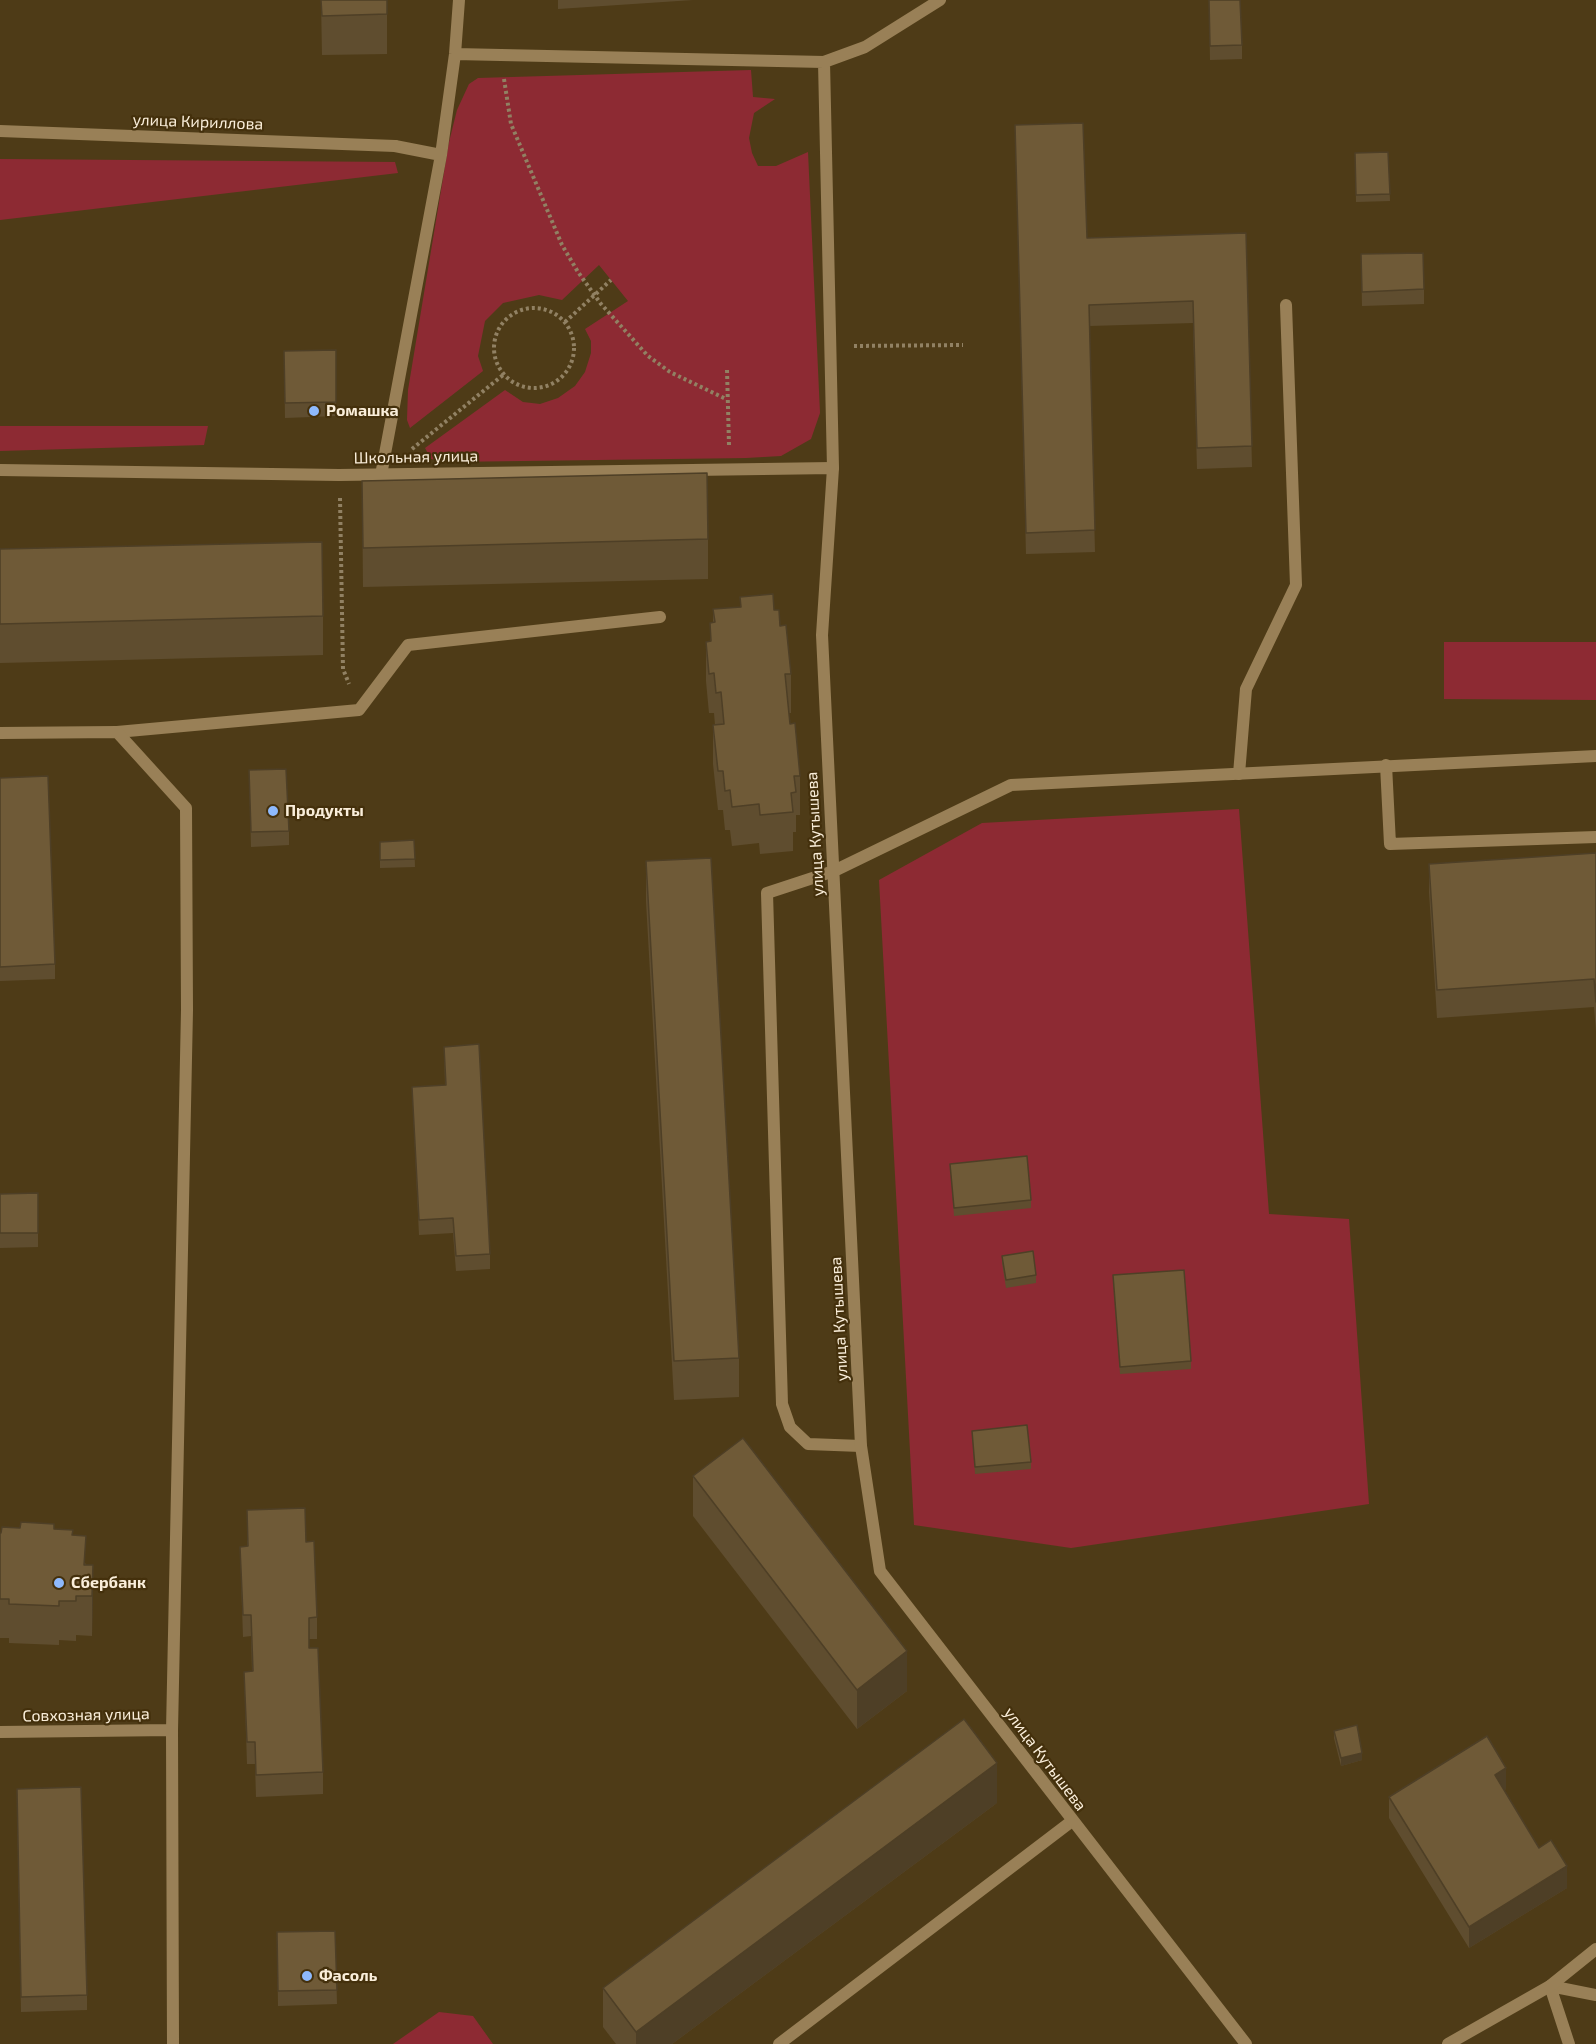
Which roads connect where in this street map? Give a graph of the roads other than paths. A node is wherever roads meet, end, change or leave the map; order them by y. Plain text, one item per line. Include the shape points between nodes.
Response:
1 (459, 0) edge
2 (940, 0) edge
3 (455, 54) junction
4 (824, 62) junction
5 (0, 131) edge
6 (441, 154) junction
7 (1286, 305) dead end
8 (833, 468) junction
9 (0, 470) edge
10 (381, 475) junction
11 (660, 617) dead end
12 (117, 732) junction
13 (0, 733) edge
14 (1596, 756) edge
15 (1386, 765) junction
16 (1239, 774) junction
17 (1596, 837) edge
18 (834, 871) junction
19 (861, 1446) junction
20 (172, 1730) junction
21 (0, 1732) edge
22 (1072, 1821) junction
23 (1596, 1949) edge
24 (1550, 1986) junction
25 (1596, 1995) edge
26 (173, 2044) edge
27 (779, 2044) edge
28 (1246, 2044) edge
29 (1448, 2044) edge
30 (1569, 2044) edge

1 - 3 street
2 - 4 street via 865,46
3 - 4 street
3 - 6 street
4 - 8 street, улица Кутышева
5 - 6 street, улица Кириллова via 395,146
6 - 10 street
7 - 16 street via 1296,585 1246,689
8 - 10 street, Школьная улица
8 - 18 street, улица Кутышева via 822,635
9 - 10 street, Школьная улица
11 - 12 street via 408,645 359,710
12 - 13 street
12 - 20 street via 186,808 187,1022
14 - 15 street
15 - 16 street
15 - 17 street via 1390,844
16 - 18 street via 1011,785
18 - 19 street, улица Кутышева
18 - 19 street via 767,893 782,1404 790,1426 808,1444
19 - 22 street, улица Кутышева via 880,1570
20 - 21 street, Совхозная улица
20 - 26 street
22 - 27 street
22 - 28 street, улица Кутышева
23 - 24 street
24 - 25 street
24 - 29 street
24 - 30 street

